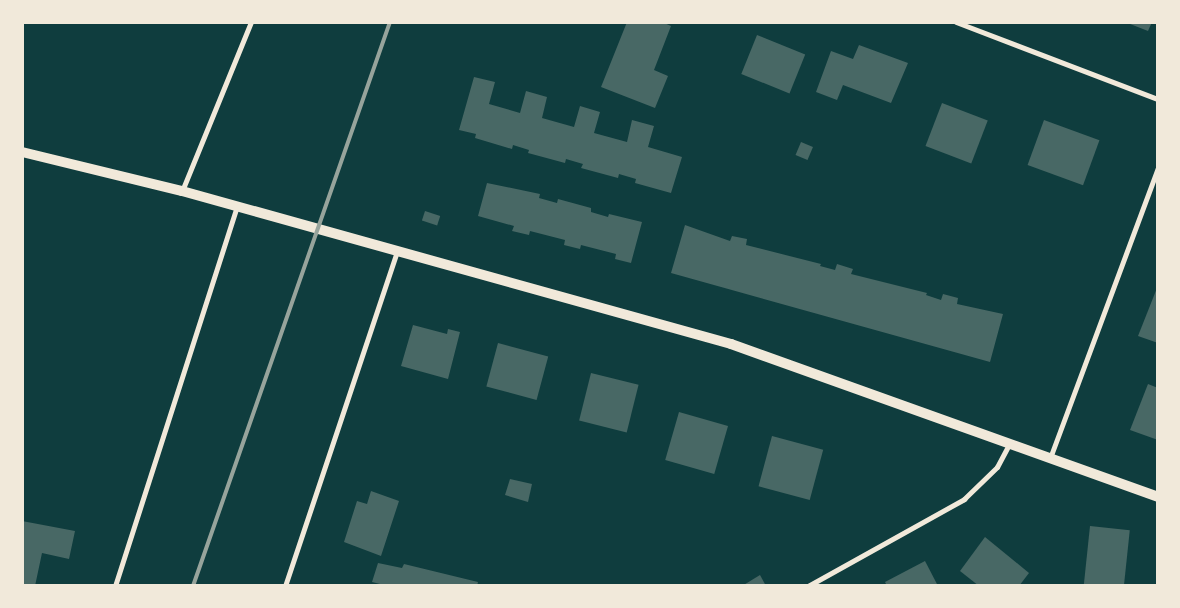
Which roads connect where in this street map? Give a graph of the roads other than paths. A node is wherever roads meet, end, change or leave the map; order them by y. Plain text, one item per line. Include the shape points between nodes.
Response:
1 (251, 22) edge
2 (956, 22) edge
3 (1158, 99) edge
4 (22, 152) edge
5 (1158, 168) edge
6 (182, 191) junction
7 (237, 206) junction
8 (397, 252) junction
9 (1009, 444) junction
10 (1050, 459) junction
11 (1158, 497) edge
12 (115, 586) edge
13 (285, 586) edge
14 (808, 586) edge

1 - 6 street
2 - 3 street
4 - 6 main road
5 - 10 street
6 - 7 main road
7 - 8 main road
7 - 12 street
8 - 9 main road via 731,344
8 - 13 street
9 - 10 main road
9 - 14 street via 997,467 964,499
10 - 11 main road

